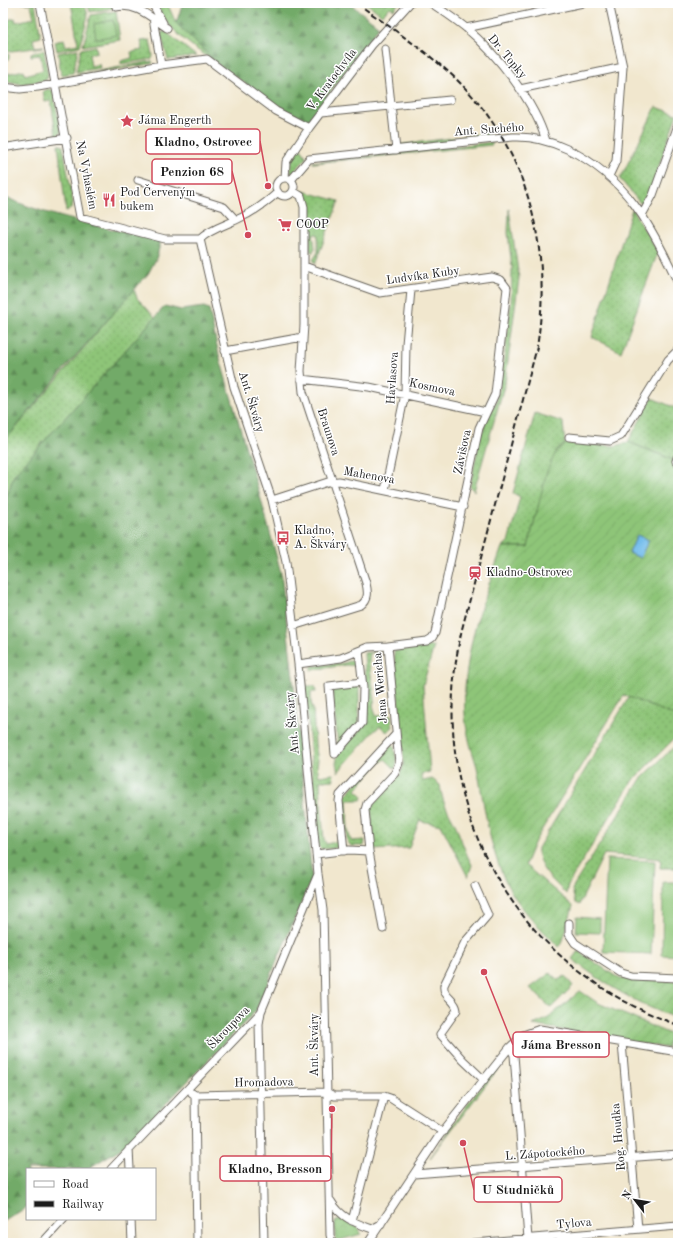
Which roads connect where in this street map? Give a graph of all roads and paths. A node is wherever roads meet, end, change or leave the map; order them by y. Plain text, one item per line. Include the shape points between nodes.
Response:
1 (40, 3) edge
2 (115, 3) edge
3 (152, 3) edge
4 (410, 3) edge
5 (431, 3) edge
6 (583, 3) edge
7 (610, 3) edge
8 (153, 18) junction
9 (466, 28) junction
10 (385, 49) dead end
11 (161, 65) junction
12 (623, 67) junction
13 (55, 84) junction
14 (3, 86) edge
15 (520, 89) junction
16 (450, 100) dead end
17 (392, 106) junction
18 (321, 113) junction
19 (678, 125) edge
20 (309, 128) junction
21 (67, 138) junction
22 (546, 141) junction
23 (8, 147) dead end
24 (396, 150) junction
25 (609, 176) junction
26 (288, 179) junction
27 (138, 180) dead end
28 (294, 191) junction
29 (278, 192) junction
30 (642, 216) junction
31 (236, 220) junction
32 (200, 239) junction
33 (304, 266) junction
34 (501, 280) joint
35 (678, 283) edge
36 (411, 290) junction
37 (303, 337) junction
38 (678, 350) edge
39 (225, 351) junction
40 (301, 379) junction
41 (406, 394) junction
42 (486, 412) junction
43 (569, 437) dead end
44 (332, 481) junction
45 (386, 490) junction
46 (272, 500) junction
47 (463, 507) junction
48 (293, 626) junction
49 (435, 632) joint
50 (388, 646) junction
51 (359, 651) junction
52 (298, 664) junction
53 (362, 682) junction
54 (396, 734) junction
55 (344, 851) junction
56 (368, 851) junction
57 (316, 854) junction
58 (318, 874) junction
59 (475, 886) dead end
60 (569, 923) dead end
61 (383, 930) dead end
62 (678, 978) edge
63 (261, 1012) junction
64 (622, 1043) junction
65 (510, 1047) junction
66 (678, 1052) edge
67 (484, 1080) junction
68 (187, 1088) junction
69 (326, 1092) junction
70 (261, 1094) junction
71 (194, 1095) junction
72 (384, 1096) junction
73 (443, 1132) junction
74 (129, 1149) junction
75 (678, 1154) edge
76 (632, 1158) junction
77 (523, 1166) junction
78 (111, 1168) edge
79 (130, 1168) edge
80 (414, 1174) junction
81 (330, 1199) junction
82 (330, 1216) junction
83 (343, 1216) junction
84 (63, 1220) edge
85 (131, 1220) edge
86 (385, 1220) junction
87 (352, 1221) junction
88 (678, 1226) edge
89 (372, 1229) junction
90 (638, 1229) junction
91 (528, 1239) junction
92 (42, 1243) edge
93 (132, 1243) edge
94 (198, 1243) edge
95 (264, 1243) edge
96 (331, 1243) edge
97 (368, 1243) edge
98 (473, 1243) edge

1 - 13 street, Na Vyhaslém
2 - 8 street via 116,7 137,8
3 - 8 street via 159,19 167,28
4 - 18 street, V. Kratochvíla via 372,45
5 - 9 street, Dr. Topky
6 - 9 street
7 - 12 street
8 - 11 street
9 - 15 street, Dr. Topky via 496,58
10 - 17 street
11 - 13 street
11 - 20 street via 207,59 270,106
12 - 15 street
12 - 25 street via 616,161
13 - 14 street via 20,89
13 - 21 street, Na Vyhaslém
15 - 22 street, Dr. Topky
16 - 17 street
17 - 18 street
17 - 24 street
18 - 20 street, V. Kratochvíla
19 - 30 street via 653,195
20 - 26 street, V. Kratochvíla via 286,162
21 - 23 street, Na Vyhaslém
21 - 32 street, Na Vyhaslém via 80,217 165,238
22 - 24 street, Ant. Suchého via 513,137
22 - 25 street, Ant. Suchého via 584,158
24 - 26 street, Ant. Suchého via 309,159
25 - 30 street, Ant. Suchého
26 - 28 street via 294,185
26 - 29 street, Ant. Suchého via 281,179 277,184
27 - 31 street via 224,207
28 - 29 street via 288,196 280,195
28 - 33 street, Braunova via 301,196 304,207
29 - 31 street, Ant. Suchého via 266,203
30 - 35 street, Ant. Suchého via 661,246
31 - 32 street via 209,231
32 - 39 street, Ant. Škváry
33 - 36 street, Ludvíka Kuby via 377,293
33 - 37 street, Braunova
34 - 36 street, Ludvíka Kuby via 490,277
34 - 42 street, Závišova via 507,288 506,308 495,394
36 - 41 street, Havlasova via 406,344
37 - 39 street
37 - 40 street, Braunova
38 - 43 street via 668,360 622,436 610,441
39 - 46 street, Ant. Škváry via 246,425
40 - 41 street, Kosmova
40 - 44 street, Braunova
41 - 42 street, Kosmova
41 - 45 street, Havlasova
42 - 47 street, Závišova via 480,428
44 - 45 street, Mahenova
44 - 46 street, Mahenova
44 - 48 street, Braunova via 366,583 367,598 361,604
45 - 47 street, Mahenova
46 - 48 street, Ant. Škváry via 286,562
47 - 49 street, Závišova
48 - 52 street, Ant. Škváry
49 - 50 street, Jana Wericha via 427,641
50 - 51 street, Jana Wericha
50 - 54 street, Jana Wericha
51 - 52 street, Jana Wericha via 341,658
51 - 53 street
52 - 57 street, Ant. Škváry
53 - 53 street via 328,686 335,754 362,723
54 - 55 street, Jana Wericha via 340,795
54 - 56 street via 398,769 365,808
55 - 56 street
55 - 57 street
56 - 61 street
57 - 58 street, Ant. Škváry
58 - 63 street, Škroupova
58 - 69 street, Ant. Škváry via 323,904 325,945
59 - 67 street via 488,915 464,942 444,985 444,992 457,1010 440,1034
60 - 62 street via 568,931 574,941 621,973 631,976
63 - 68 street, Škroupova
63 - 70 street
64 - 65 street via 540,1029 523,1035
64 - 66 street
64 - 76 street, Rog. Houdka
65 - 67 street
65 - 77 street via 514,1055
67 - 73 street
68 - 71 street
68 - 74 street, Škroupova
69 - 70 street, Hromadova
69 - 72 street, Hromadova via 334,1096
69 - 81 street, Ant. Škváry
70 - 71 street, Hromadova
70 - 95 street
71 - 94 street
72 - 73 street
72 - 87 street
73 - 80 street
74 - 78 street, Škroupova
74 - 79 street
75 - 76 street, L. Zápotockého
76 - 77 street, L. Zápotockého
76 - 90 street, Rog. Houdka
77 - 80 street, L. Zápotockého
77 - 91 street
80 - 86 street
81 - 82 street, Ant. Škváry
81 - 83 street via 335,1209
82 - 83 street
82 - 96 street, Ant. Škváry
83 - 87 street
84 - 92 street
85 - 93 street
86 - 89 street
86 - 97 street
87 - 89 street
88 - 90 street, Tylova
89 - 97 street
90 - 91 street, Tylova
91 - 98 street, Tylova

